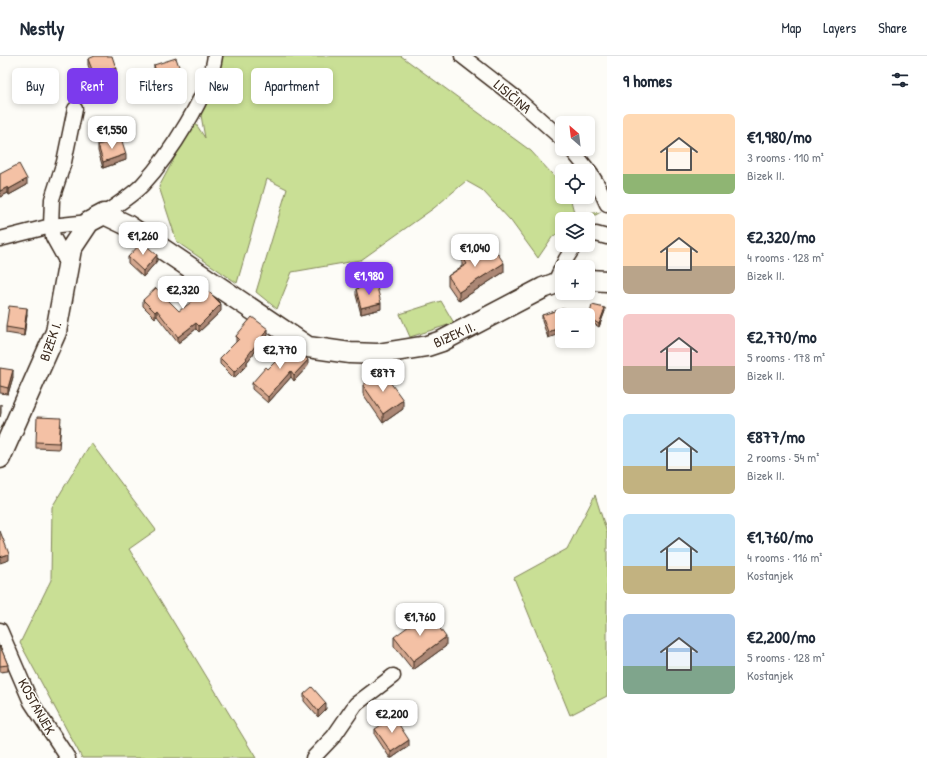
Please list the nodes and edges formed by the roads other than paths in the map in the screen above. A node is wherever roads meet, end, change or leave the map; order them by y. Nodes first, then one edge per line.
1 (215, 56) edge
2 (462, 56) edge
3 (75, 109) dead end
4 (555, 133) edge
5 (577, 156) edge
6 (607, 204) edge
7 (97, 218) junction
8 (51, 226) junction
9 (595, 234) edge
10 (607, 236) edge
11 (0, 239) edge
12 (68, 264) junction
13 (595, 280) edge
14 (607, 281) edge
15 (555, 284) edge
16 (0, 458) edge
17 (0, 630) edge
18 (393, 676) dead end
19 (68, 758) edge
20 (313, 758) edge

1 - 7 street
2 - 4 street, LISIČINA
3 - 8 street
5 - 6 street
7 - 8 street
7 - 12 street, BIZEK I.
7 - 15 street, BIZEK II.
8 - 11 street
8 - 12 street
9 - 10 street
12 - 16 street, BIZEK I.
13 - 14 street
17 - 19 street, KOSTANJEK
18 - 20 street

